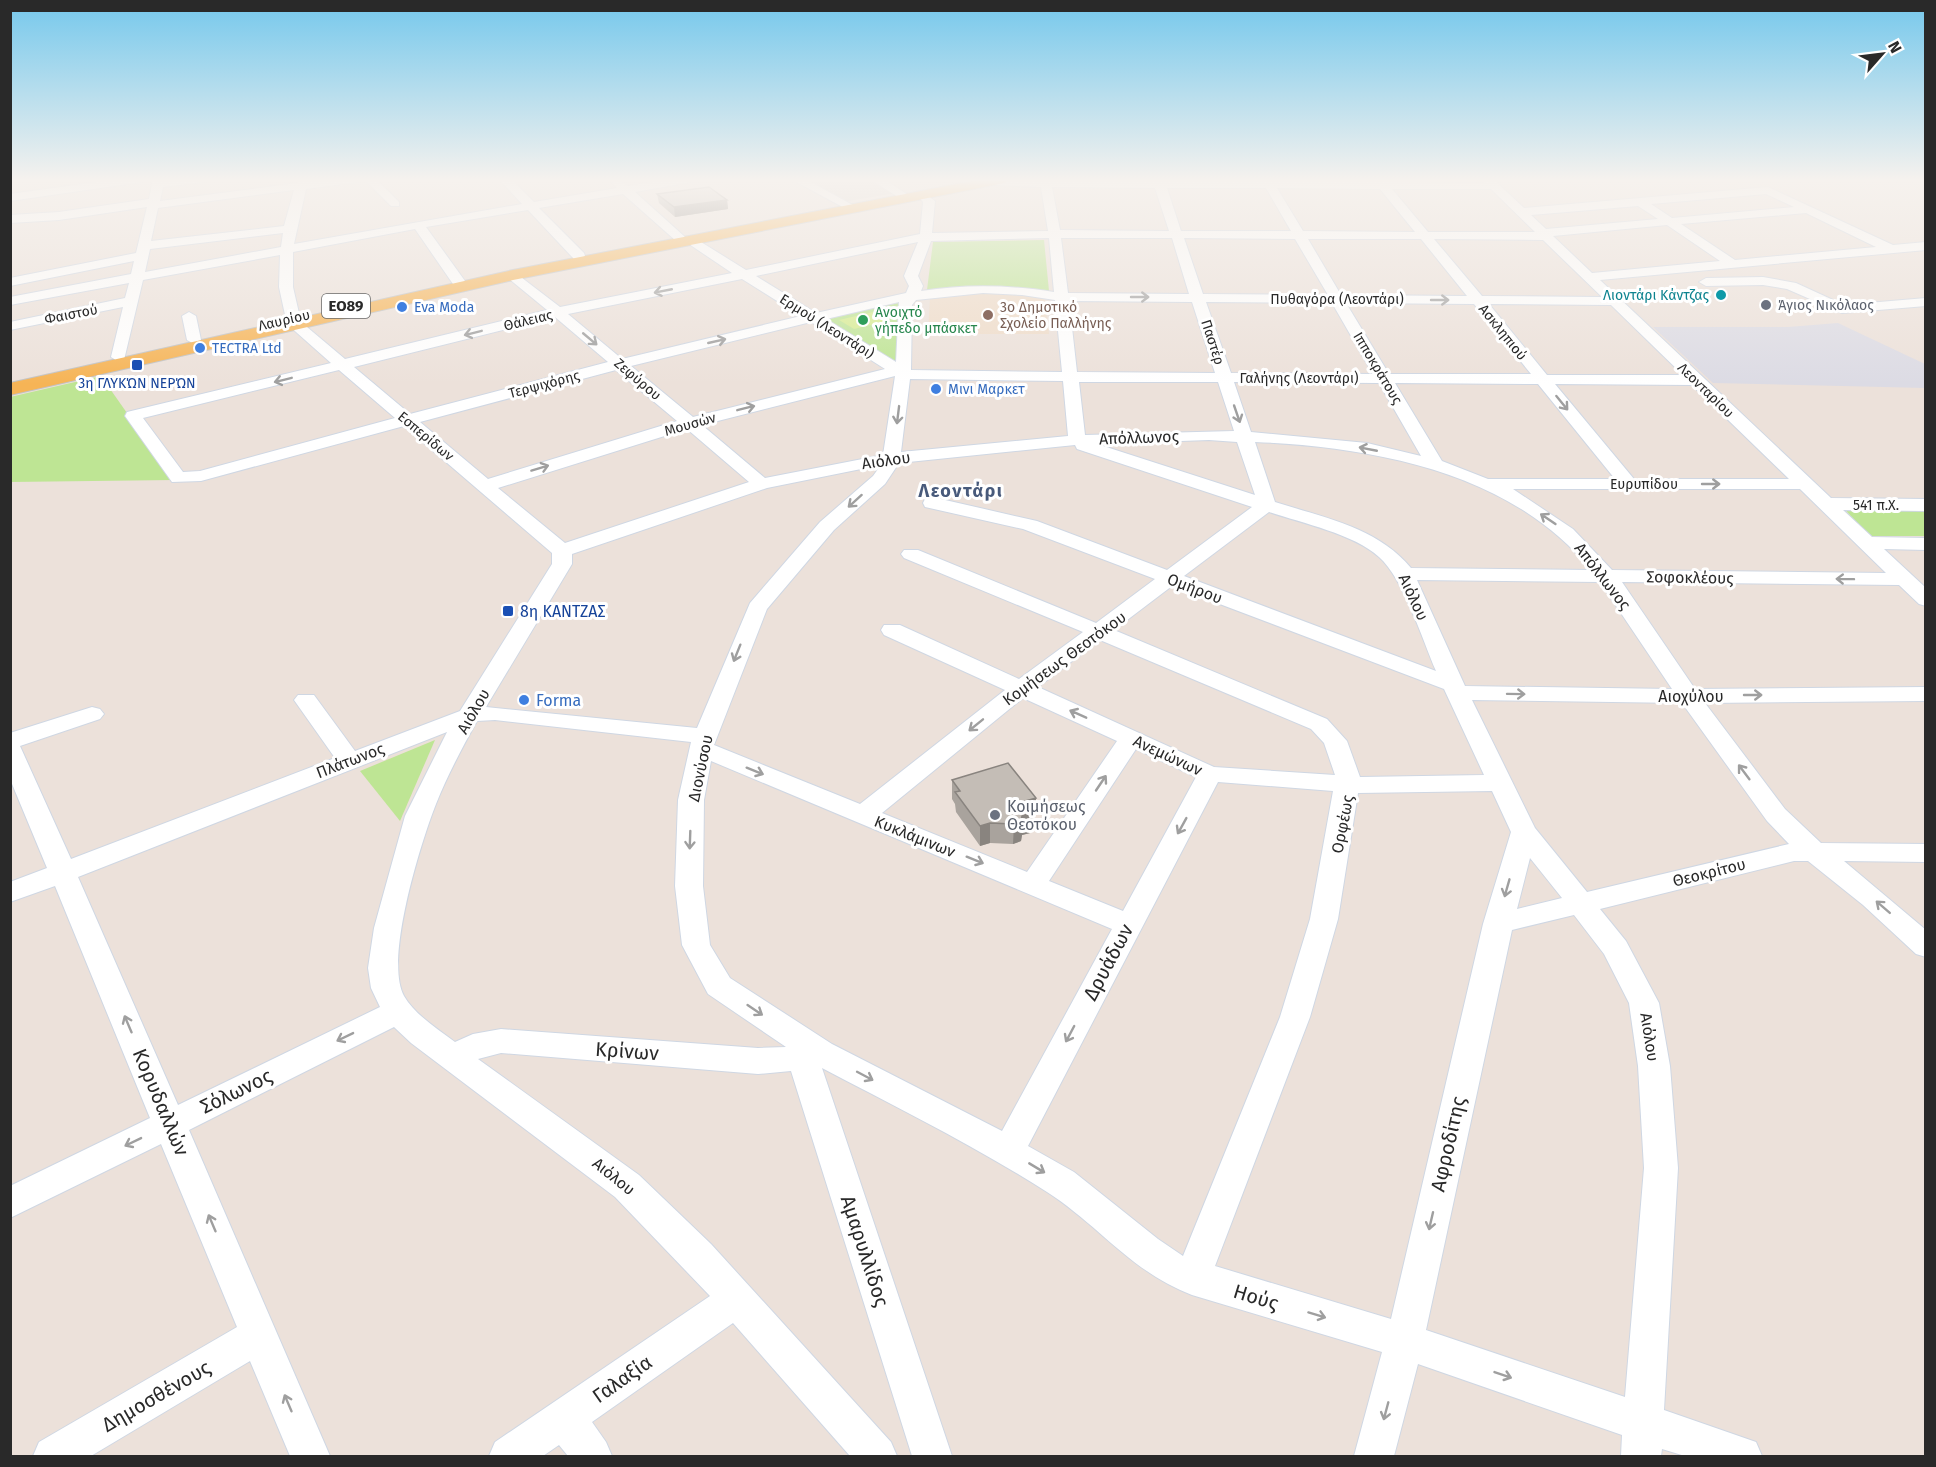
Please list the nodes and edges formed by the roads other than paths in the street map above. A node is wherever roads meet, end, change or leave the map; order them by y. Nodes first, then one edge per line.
1 (144, 247) edge
2 (166, 247) edge
3 (286, 247) edge
4 (303, 247) edge
5 (434, 247) edge
6 (571, 247) edge
7 (629, 247) edge
8 (640, 247) edge
9 (700, 247) edge
10 (875, 247) edge
11 (922, 247) edge
12 (1056, 247) edge
13 (1181, 247) edge
14 (1306, 247) edge
15 (1434, 247) edge
16 (1559, 247) edge
17 (1706, 247) edge
18 (1888, 247) edge
19 (1909, 247) edge
20 (1891, 249) junction
21 (143, 251) junction
22 (285, 251) junction
23 (579, 256) junction
24 (1732, 264) junction
25 (744, 274) junction
26 (513, 275) junction
27 (1589, 277) junction
28 (136, 278) junction
29 (458, 281) junction
30 (10, 282) edge
31 (1696, 283) dead end
32 (1613, 294) junction
33 (912, 296) junction
34 (1061, 297) junction
35 (1198, 298) junction
36 (1337, 299) junction
37 (1477, 300) junction
38 (10, 301) edge
39 (132, 301) junction
40 (1926, 302) edge
41 (558, 312) junction
42 (189, 316) dead end
43 (814, 318) junction
44 (293, 321) junction
45 (10, 326) edge
46 (194, 340) junction
47 (119, 357) junction
48 (619, 364) junction
49 (343, 366) junction
50 (901, 372) junction
51 (1068, 376) junction
52 (1225, 378) junction
53 (1384, 378) junction
54 (1543, 379) junction
55 (1696, 380) junction
56 (10, 382) edge
57 (10, 389) edge
58 (408, 420) junction
59 (690, 423) junction
60 (1244, 436) junction
61 (1077, 440) junction
62 (893, 458) junction
63 (1435, 465) junction
64 (177, 478) joint
65 (762, 484) junction
66 (1484, 484) junction
67 (1629, 484) junction
68 (1804, 484) junction
69 (484, 486) junction
70 (932, 503) dead end
71 (1826, 504) junction
72 (1268, 505) junction
73 (1926, 505) edge
74 (1866, 543) junction
75 (1926, 544) edge
76 (562, 551) junction
77 (911, 554) dead end
78 (1404, 574) junction
79 (1606, 576) junction
80 (1172, 579) junction
81 (1904, 579) junction
82 (1926, 600) edge
83 (892, 630) dead end
84 (1100, 631) junction
85 (1022, 688) junction
86 (1455, 689) junction
87 (1926, 694) edge
88 (1688, 696) junction
89 (306, 700) dead end
90 (92, 714) dead end
91 (470, 715) junction
92 (1131, 738) junction
93 (10, 741) edge
94 (703, 742) junction
95 (10, 748) edge
96 (349, 760) junction
97 (1210, 774) junction
98 (1501, 783) junction
99 (1349, 784) junction
100 (863, 815) junction
101 (1524, 831) junction
102 (1815, 852) junction
103 (1926, 853) edge
104 (63, 872) junction
105 (1033, 884) junction
106 (10, 893) edge
107 (1581, 903) junction
108 (1128, 924) junction
109 (1497, 924) junction
110 (1926, 947) edge
111 (398, 1011) junction
112 (809, 1053) junction
113 (455, 1058) junction
114 (170, 1124) junction
115 (1008, 1151) junction
116 (10, 1203) edge
117 (1192, 1278) junction
118 (735, 1300) junction
119 (259, 1335) junction
120 (1404, 1341) junction
121 (565, 1419) junction
122 (1642, 1439) edge
123 (53, 1456) edge
124 (310, 1456) edge
125 (509, 1456) edge
126 (592, 1456) edge
127 (877, 1456) edge
128 (932, 1456) edge
129 (1374, 1456) edge
130 (1742, 1456) edge

1 - 21 street
2 - 21 street
3 - 22 street
4 - 22 street
5 - 29 street
6 - 23 street
7 - 23 main road, Λαυρίου / ΕΟ89
8 - 26 main road, Λαυρίου / ΕΟ89
9 - 25 street, Ερμού (Λεοντάρι)
10 - 25 street, Θάλειας
11 - 33 street
12 - 34 street
13 - 35 street, Παστέρ
14 - 36 street, Ιπποκράτους
15 - 37 street, Ασκληπιού
16 - 27 street, Λεονταρίου
17 - 24 street
18 - 20 street
19 - 20 street
20 - 24 street
21 - 28 street
21 - 30 street
22 - 28 street
22 - 44 street
23 - 29 main road, Λαυρίου / ΕΟ89
24 - 27 street
25 -> 41 street, Θάλειας
25 - 43 street, Ερμού (Λεοντάρι)
26 - 41 street, Ζεφύρου
26 - 44 main road, Λαυρίου / ΕΟ89
27 - 32 street, Λεονταρίου
28 - 38 street
28 - 39 street
29 - 44 main road, Λαυρίου / ΕΟ89
31 - 40 street
32 - 37 street, Πυθαγόρα (Λεοντάρι)
32 - 55 street, Λεονταρίου
33 - 34 street, Πυθαγόρα (Λεοντάρι)
33 - 43 street, Τερψιχόρης
33 - 50 street
34 -> 35 street, Πυθαγόρα (Λεοντάρι)
34 - 51 street
35 - 36 street, Πυθαγόρα (Λεοντάρι)
35 - 52 street, Παστέρ
36 -> 37 street, Πυθαγόρα (Λεοντάρι)
36 - 53 street, Ιπποκράτους
37 - 54 street, Ασκληπιού
39 - 45 street, Φαιστού
39 - 47 street
41 -> 48 street, Ζεφύρου
41 -> 49 street, Θάλειας
42 - 46 street
48 -> 43 street, Τερψιχόρης
43 - 50 street, Ερμού (Λεοντάρι)
44 - 46 main road, Λαυρίου / ΕΟ89
44 - 49 street, Εσπερίδων
44 - 57 main road, Λαυρίου / ΕΟ89
46 - 47 main road, Λαυρίου / ΕΟ89
47 - 56 main road, Λαυρίου / ΕΟ89
48 - 58 street, Τερψιχόρης
48 - 59 street, Ζεφύρου
49 - 58 street, Εσπερίδων
49 -> 64 street, Θάλειας
50 - 51 street, Γαλήνης (Λεοντάρι)
59 -> 50 street, Μουσών
50 -> 62 street
51 - 52 street, Γαλήνης (Λεοντάρι)
51 - 61 street
52 - 53 street, Γαλήνης (Λεοντάρι)
52 -> 60 street, Παστέρ
53 - 54 street, Γαλήνης (Λεοντάρι)
53 - 63 street, Ιπποκράτους
54 - 55 street, Γαλήνης (Λεοντάρι)
54 -> 67 street, Ασκληπιού
55 - 68 street, Λεονταρίου
58 - 64 street, Τερψιχόρης
58 - 69 street, Εσπερίδων
59 - 65 street, Ζεφύρου
69 -> 59 street, Μουσών
60 - 61 street, Απόλλωνος
63 -> 60 street, Απόλλωνος
60 - 72 street, Παστέρ
61 - 62 street, Αιόλου
61 - 72 street, Αιόλου
62 - 65 street, Αιόλου
62 -> 94 street, Διονύσου
63 - 66 street, Απόλλωνος
65 - 76 street, Αιόλου
66 - 67 street, Ευρυπίδου
79 -> 66 street, Απόλλωνος
67 -> 68 street, Ευρυπίδου
68 - 71 street, Λεονταρίου
69 - 76 street, Εσπερίδων
70 - 80 street, Ομήρου
71 - 73 street, 541 π.Χ.
71 - 74 street, Λεονταρίου
72 - 78 street, Αιόλου
72 - 80 street, Κομήσεως Θεοτόκου
74 - 75 street
74 - 81 street, Λεονταρίου
76 - 91 street, Αιόλου
77 - 84 street, Ορφέως
78 - 79 street, Σοφοκλέους
78 - 86 street, Αιόλου
81 -> 79 street, Σοφοκλέους
79 - 88 street, Απόλλωνος
80 - 84 street, Κομήσεως Θεοτόκου
80 - 86 street, Ομήρου
81 - 82 street, Λεονταρίου
83 - 85 street, Ανεμώνων
84 - 85 street, Κομήσεως Θεοτόκου
84 - 99 street, Ορφέως
92 -> 85 street, Ανεμώνων
85 -> 100 street, Κομήσεως Θεοτόκου
86 -> 88 street, Αιοχύλου
86 - 98 street, Αιόλου
88 -> 87 street, Αιοχύλου
102 -> 88 street, Απόλλωνος
89 - 96 street
90 - 93 street
91 - 94 street, Πλάτωνος
91 - 96 street, Πλάτωνος
91 - 111 street, Αιόλου
92 - 97 street, Ανεμώνων
105 -> 92 street
94 -> 100 street, Κυκλάμινων
94 -> 112 street, Διονύσου
95 - 104 street, Κορυδαλλών
96 - 104 street, Πλάτωνος
97 - 99 street, Ανεμώνων
97 -> 108 street, Δρυάδων
98 - 99 street, Ανεμώνων
98 - 101 street, Αιόλου
99 - 117 street, Ορφέως
100 -> 105 street, Κυκλάμινων
101 - 107 street, Αιόλου
101 -> 109 street, Αφροδίτης
102 - 103 street, Θεοκρίτου
102 - 107 street, Θεοκρίτου
110 -> 102 street, Απόλλωνος
104 - 106 street, Πλάτωνος
114 -> 104 street, Κορυδαλλών
105 - 108 street, Κυκλάμινων
107 - 109 street, Θεοκρίτου
107 - 122 street, Αιόλου
108 -> 115 street, Δρυάδων
109 -> 120 street, Αφροδίτης
111 - 113 street, Αιόλου
111 -> 114 street, Σόλωνος
112 - 113 street, Κρίνων
112 -> 115 street, Ηούς
112 - 128 street, Αμαρυλλίδος
113 - 118 street, Αιόλου
114 -> 116 street, Σόλωνος
119 -> 114 street, Κορυδαλλών
115 -> 117 street, Ηούς
117 -> 120 street, Ηούς
118 - 121 street, Γαλαξία
118 - 127 street, Αιόλου
119 - 123 street, Δημοσθένους
124 -> 119 street, Κορυδαλλών
120 -> 122 street, Ηούς
120 -> 129 street, Αφροδίτης
121 - 125 street, Γαλαξία
121 - 126 street
122 - 130 street, Ηούς

